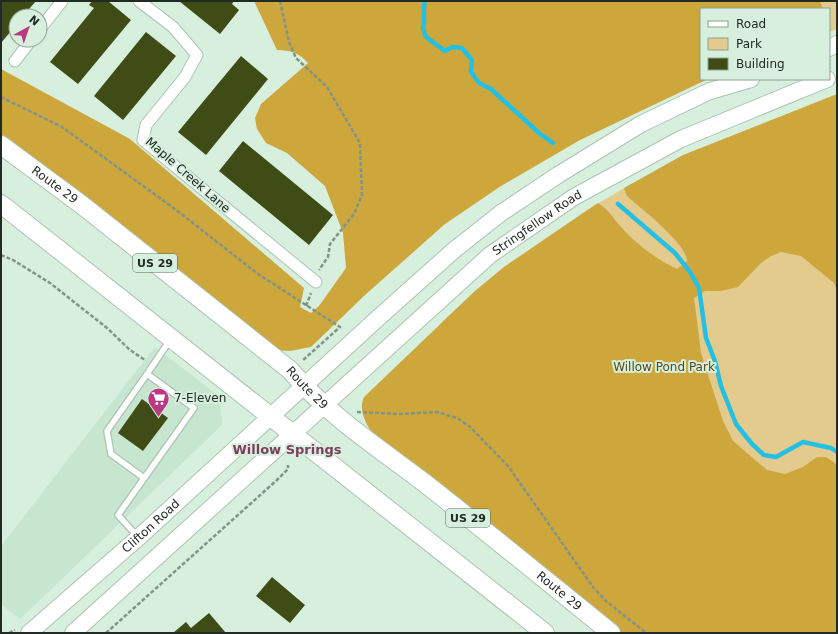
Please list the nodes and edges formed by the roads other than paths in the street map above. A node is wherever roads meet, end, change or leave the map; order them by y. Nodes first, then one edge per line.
1 (62, 1) edge
2 (140, 1) edge
3 (48, 19) edge
4 (25, 48) edge
5 (15, 61) dead end
6 (748, 80) edge
7 (826, 80) edge
8 (1, 145) edge
9 (1, 204) edge
10 (316, 282) road end
11 (171, 338) junction
12 (147, 374) junction
13 (304, 386) junction
14 (324, 405) junction
15 (269, 416) junction
16 (292, 434) junction
17 (144, 478) junction
18 (138, 538) junction
19 (29, 633) edge
20 (73, 633) edge
21 (545, 633) edge
22 (611, 633) edge

1 - 3 street
2 - 10 street, Maple Creek Lane
4 - 5 street
6 - 13 main road
7 - 14 main road, Stringfellow Road
8 - 13 main road, Route 29 / US 29
9 - 11 main road
11 - 12 lane
11 - 15 main road
12 - 17 lane
12 - 17 lane
13 - 14 main road, Route 29 / US 29
13 - 15 main road
14 - 16 main road, Stringfellow Road
14 - 22 main road, Route 29 / US 29
15 - 16 main road
15 - 18 main road, Clifton Road
16 - 20 main road
16 - 21 main road
17 - 18 lane
18 - 19 main road, Clifton Road

